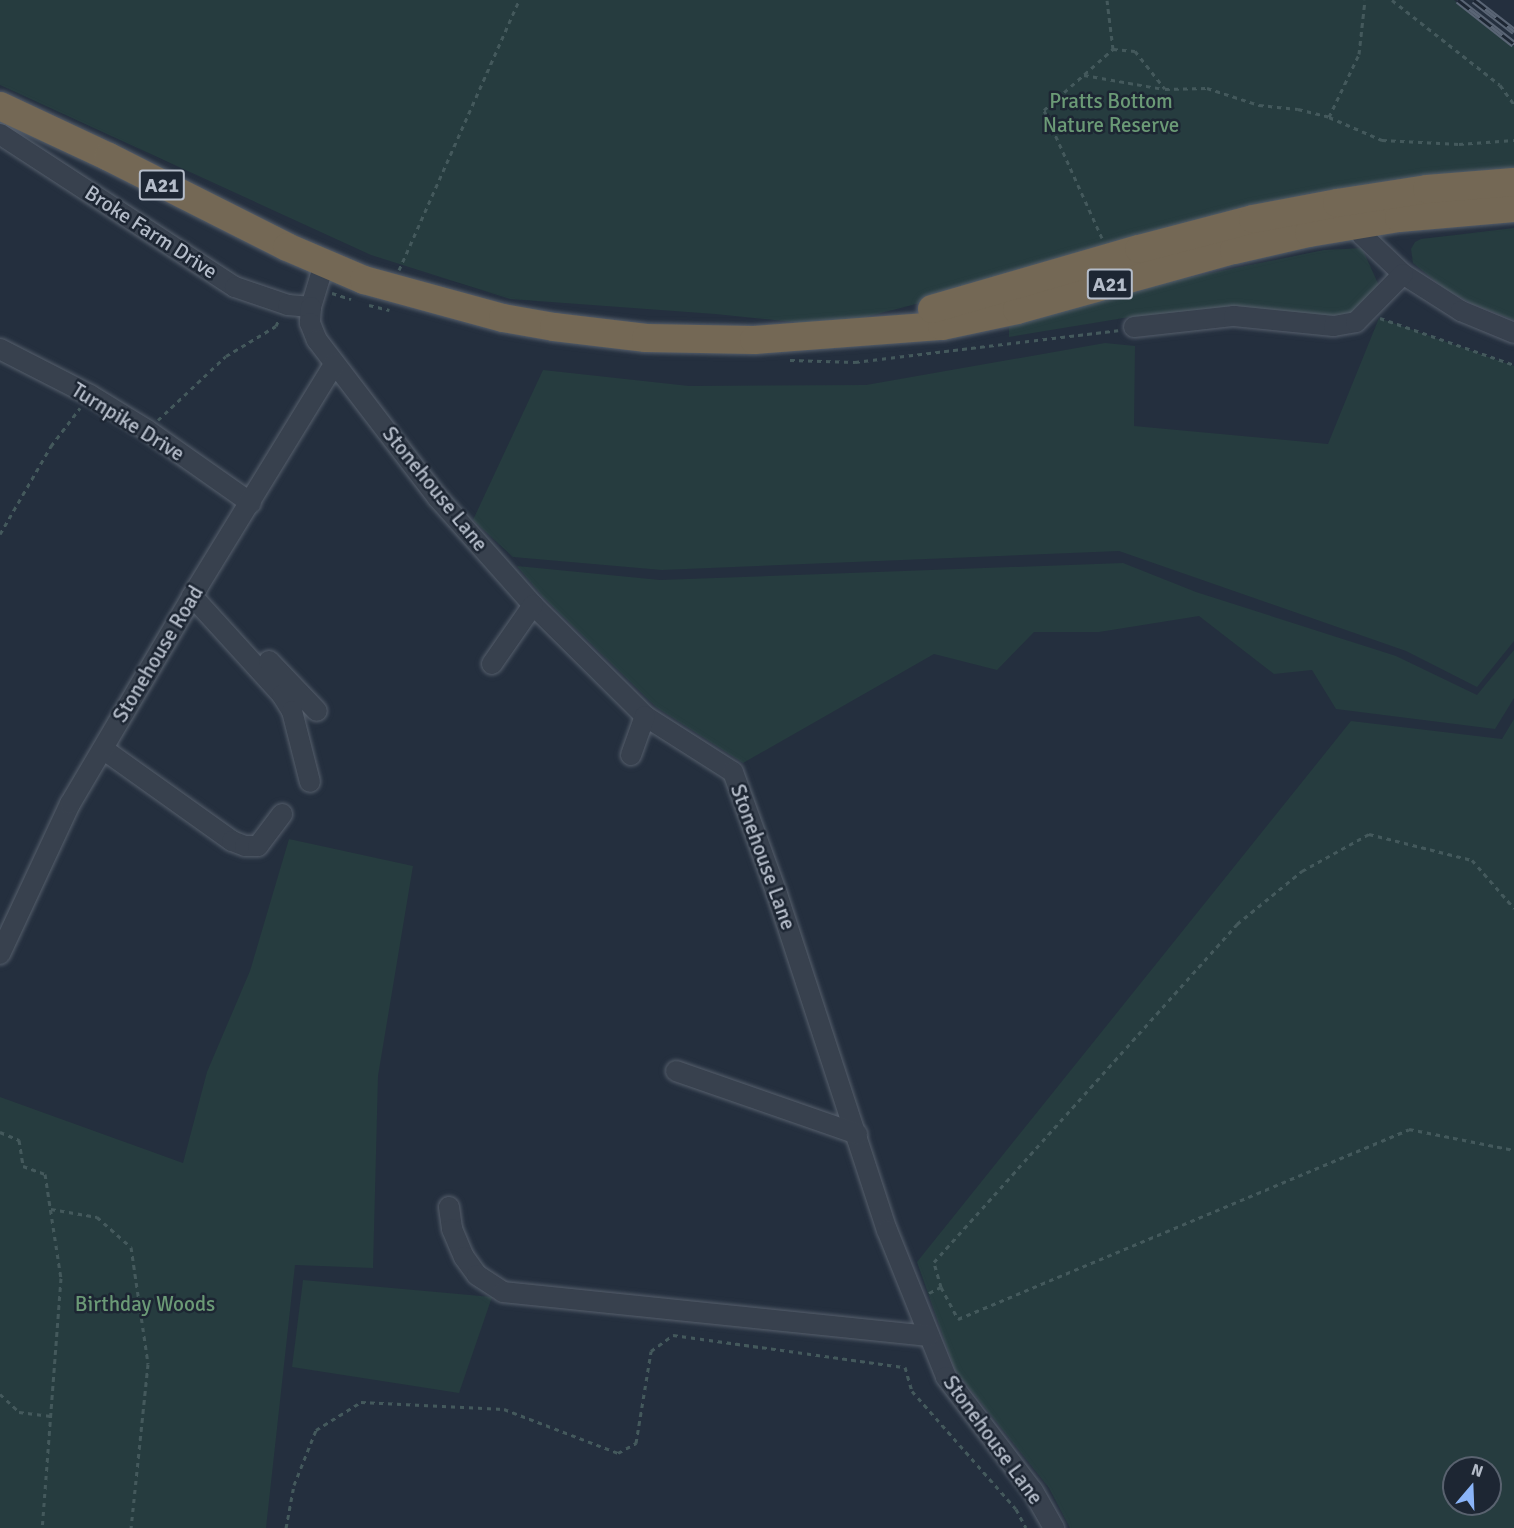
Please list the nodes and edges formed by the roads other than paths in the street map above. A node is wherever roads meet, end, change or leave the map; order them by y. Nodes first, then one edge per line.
1 (0, 106) edge
2 (0, 135) edge
3 (1514, 182) edge
4 (1337, 203) junction
5 (1514, 208) edge
6 (1360, 224) junction
7 (324, 264) junction
8 (1403, 274) junction
9 (311, 307) junction
10 (1134, 327) dead end
11 (858, 331) junction
12 (1514, 333) edge
13 (0, 350) edge
14 (334, 364) junction
15 (252, 503) junction
16 (195, 592) junction
17 (533, 605) junction
18 (492, 664) dead end
19 (317, 711) dead end
20 (645, 716) junction
21 (103, 748) junction
22 (631, 755) dead end
23 (310, 782) dead end
24 (282, 814) dead end
25 (0, 954) edge
26 (676, 1071) dead end
27 (858, 1134) junction
28 (449, 1207) dead end
29 (929, 1336) junction
30 (1054, 1528) edge

1 - 7 highway, A21
2 - 9 street, Broke Farm Drive
3 - 4 highway, A21
4 - 6 street
4 - 11 highway, A21
5 - 6 highway, A21
6 - 8 street
6 - 11 highway, A21
7 - 9 street, Stonehouse Lane
7 - 11 highway, A21
8 - 10 street
8 - 12 street
9 - 14 street, Stonehouse Lane
13 - 15 street, Turnpike Drive
14 - 15 street, Stonehouse Road
14 - 17 street, Stonehouse Lane
15 - 16 street, Stonehouse Road
16 - 19 street
16 - 21 street, Stonehouse Road
16 - 23 street
17 - 18 street
17 - 20 street, Stonehouse Lane
20 - 22 street
20 - 27 street, Stonehouse Lane
21 - 24 street
21 - 25 street, Stonehouse Road
26 - 27 street
27 - 29 street, Stonehouse Lane
28 - 29 street
29 - 30 street, Stonehouse Lane

